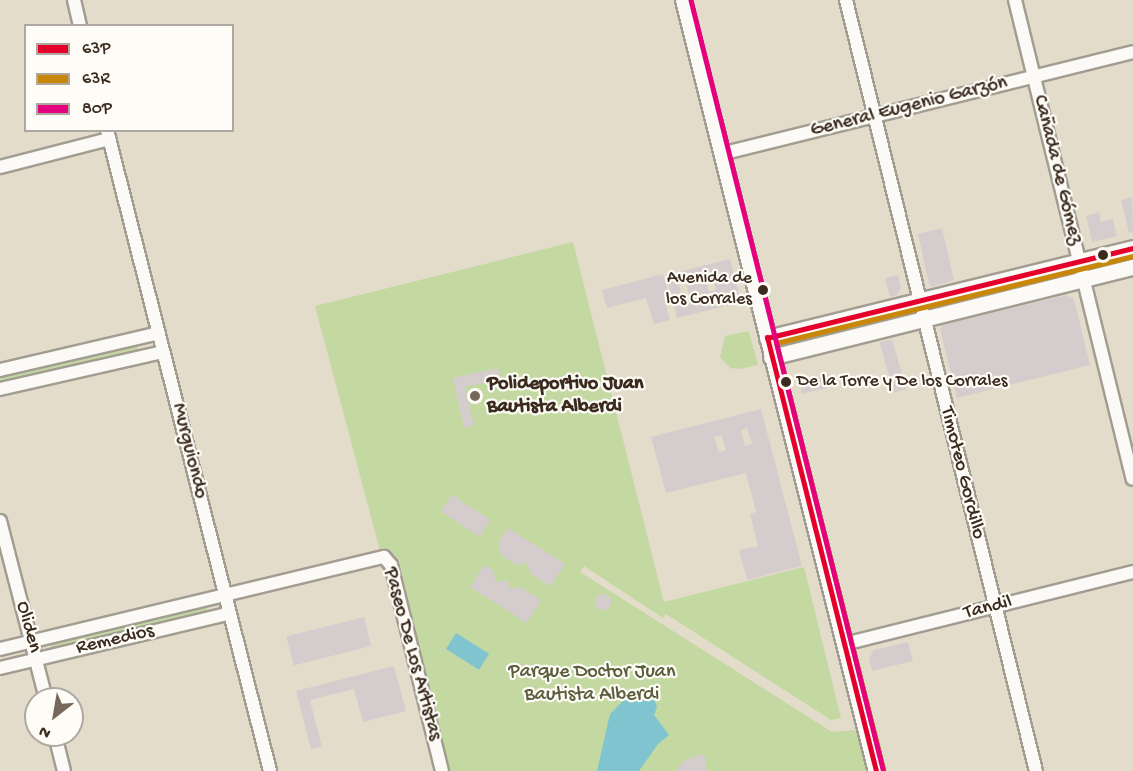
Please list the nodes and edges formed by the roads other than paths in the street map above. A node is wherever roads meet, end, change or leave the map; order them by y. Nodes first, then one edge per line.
1 (74, 0) edge
2 (683, 0) edge
3 (846, 0) edge
4 (1015, 0) edge
5 (80, 24) edge
6 (1133, 52) edge
7 (1034, 76) junction
8 (874, 116) junction
9 (108, 135) edge
10 (721, 154) junction
11 (0, 166) edge
12 (1133, 249) edge
13 (1079, 262) junction
14 (1133, 267) edge
15 (1084, 280) junction
16 (919, 301) junction
17 (924, 318) junction
18 (159, 333) junction
19 (767, 338) junction
20 (163, 352) junction
21 (771, 357) junction
22 (0, 370) edge
23 (0, 389) edge
24 (1133, 479) edge
25 (0, 521) edge
26 (1133, 572) edge
27 (225, 594) junction
28 (995, 606) junction
29 (230, 613) junction
30 (31, 641) junction
31 (844, 644) junction
32 (0, 649) edge
33 (36, 659) junction
34 (0, 668) edge
35 (43, 687) edge
36 (58, 747) edge
37 (64, 771) edge
38 (270, 771) edge
39 (442, 771) edge
40 (876, 771) edge
41 (1036, 771) edge

1 - 5 street
2 - 10 main road
3 - 8 street, Timoteo Gordillo
4 - 7 street, Cañada de Gómez
6 - 7 street, General Eugenio Garzón
7 - 8 street, General Eugenio Garzón
7 - 13 street, Cañada de Gómez
8 - 10 street, General Eugenio Garzón
8 - 16 street, Timoteo Gordillo
9 - 11 street
9 - 18 street, Murguiondo
10 - 19 main road
12 - 13 main road
13 - 15 street, Cañada de Gómez
13 - 16 main road
14 - 15 main road
15 - 17 main road
15 - 24 street, Cañada de Gómez
16 - 17 street, Timoteo Gordillo
16 - 19 main road
17 - 21 main road
17 - 28 street, Timoteo Gordillo
18 - 20 street, Murguiondo
18 - 22 street
19 - 21 main road
20 - 23 street
20 - 27 street, Murguiondo
21 - 31 main road
25 - 30 street, Oliden
26 - 28 street, Tandil
27 - 29 street, Murguiondo
27 - 30 street, Remedios
27 - 39 street, Paseo De Los Artistas
28 - 31 street, Tandil
28 - 41 street, Timoteo Gordillo
29 - 33 street, Remedios
29 - 38 street, Murguiondo
30 - 32 street, Remedios
30 - 33 street, Oliden
31 - 40 main road
33 - 34 street, Remedios
33 - 35 street, Oliden
36 - 37 street

